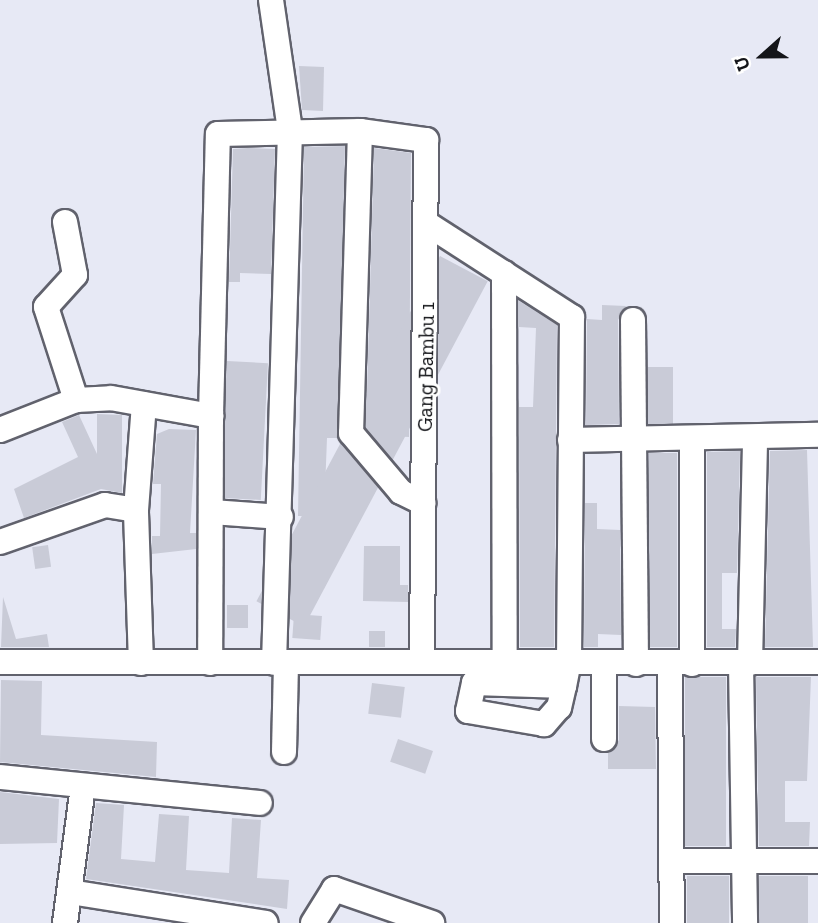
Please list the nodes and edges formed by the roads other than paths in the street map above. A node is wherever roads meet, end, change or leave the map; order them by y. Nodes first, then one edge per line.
1 (271, 0) edge
2 (290, 131) junction
3 (360, 131) junction
4 (65, 222) dead end
5 (429, 225) junction
6 (504, 274) junction
7 (633, 320) dead end
8 (76, 400) junction
9 (144, 404) junction
10 (211, 416) junction
11 (0, 430) edge
12 (818, 435) edge
13 (755, 437) junction
14 (570, 440) junction
15 (692, 441) junction
16 (634, 442) junction
17 (424, 503) junction
18 (136, 510) junction
19 (212, 512) junction
20 (281, 517) junction
21 (2, 535) edge
22 (569, 661) junction
23 (0, 662) edge
24 (422, 662) junction
25 (505, 662) junction
26 (818, 662) edge
27 (141, 663) junction
28 (210, 663) junction
29 (280, 663) junction
30 (604, 663) junction
31 (746, 663) junction
32 (636, 664) junction
33 (681, 664) junction
34 (564, 686) dead end
35 (604, 739) dead end
36 (284, 752) dead end
37 (0, 777) edge
38 (83, 786) junction
39 (260, 803) dead end
40 (818, 860) edge
41 (673, 861) junction
42 (746, 861) junction
43 (70, 891) junction
44 (171, 915) edge
45 (65, 923) edge
46 (266, 923) edge
47 (313, 923) edge
48 (432, 923) edge
49 (672, 923) edge
50 (745, 923) edge

1 - 2 street
2 - 3 street
2 - 10 street
2 - 20 street
3 - 5 street, Gang Bambu 1
3 - 17 street
4 - 8 street
5 - 6 street
5 - 17 street, Gang Bambu 1
6 - 14 street
6 - 25 street
7 - 16 street
8 - 9 street
8 - 11 street
9 - 10 street
9 - 18 street
10 - 19 street
12 - 13 street
13 - 15 street
13 - 31 street
14 - 16 street
14 - 22 street
15 - 16 street
15 - 33 street
16 - 32 street
17 - 24 street, Gang Bambu 1
18 - 21 street
18 - 27 street
19 - 20 street
19 - 28 street
20 - 29 street
22 - 25 street
22 - 30 street
22 - 34 street
23 - 27 street
24 - 25 street
24 - 29 street
26 - 31 street
27 - 28 street
28 - 29 street
29 - 36 street
30 - 32 street
30 - 35 street
31 - 33 street
31 - 42 street
32 - 33 street
33 - 41 street
37 - 38 street
38 - 39 street
38 - 43 street
40 - 42 street
41 - 42 street
41 - 49 street
42 - 50 street
43 - 44 street
43 - 45 street
44 - 46 street
47 - 48 street

